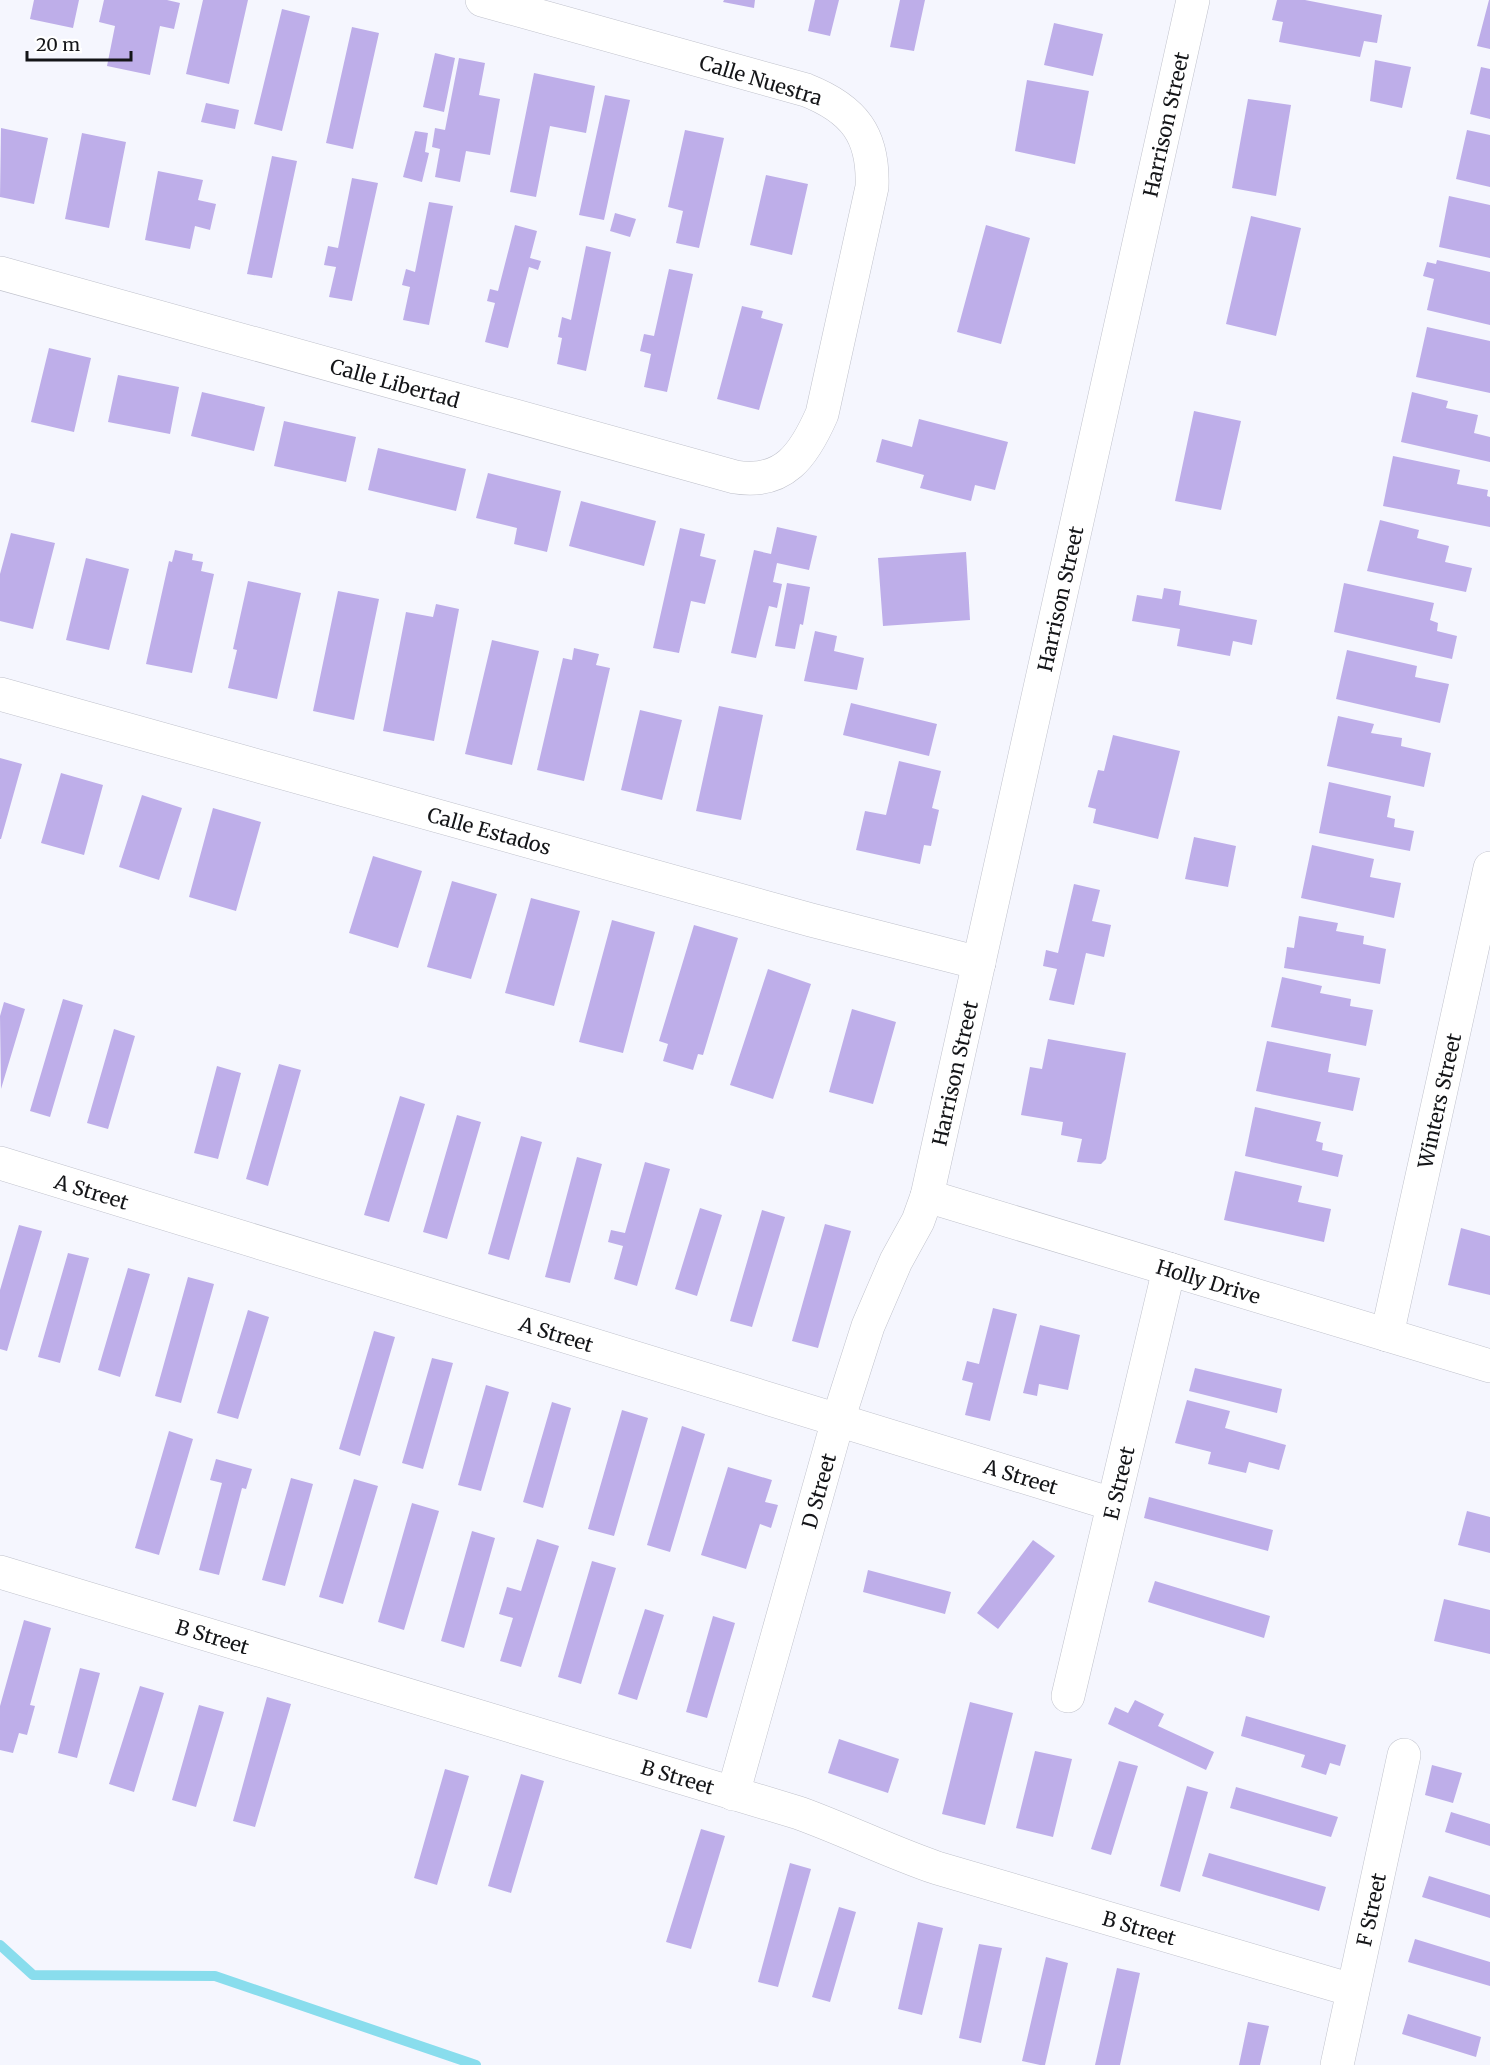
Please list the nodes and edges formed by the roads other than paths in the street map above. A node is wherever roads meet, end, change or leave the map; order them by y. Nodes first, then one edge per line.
1 (482, 0) edge
2 (1193, 0) edge
3 (0, 273) edge
4 (788, 466) joint
5 (0, 694) edge
6 (1490, 868) edge
7 (979, 963) junction
8 (0, 1163) edge
9 (927, 1196) junction
10 (1169, 1269) junction
11 (1387, 1335) junction
12 (1490, 1366) edge
13 (838, 1420) junction
14 (1112, 1504) junction
15 (0, 1572) edge
16 (1068, 1696) dead end
17 (1404, 1755) dead end
18 (733, 1794) junction
19 (1352, 1990) junction
20 (1337, 2065) edge

1 - 4 street, Calle Nuestra
2 - 7 street, Harrison Street
3 - 4 street, Calle Libertad
5 - 7 street, Calle Estados
6 - 11 street, Winters Street
7 - 9 street, Harrison Street
8 - 13 street, A Street
9 - 10 street, Holly Drive
9 - 13 street, D Street
10 - 11 street, Holly Drive
10 - 14 street, E Street
11 - 12 street, Holly Drive
13 - 14 street, A Street
13 - 18 street, D Street
14 - 16 street, E Street
15 - 18 street, B Street
17 - 19 street, F Street
18 - 19 street, B Street
19 - 20 street, F Street

